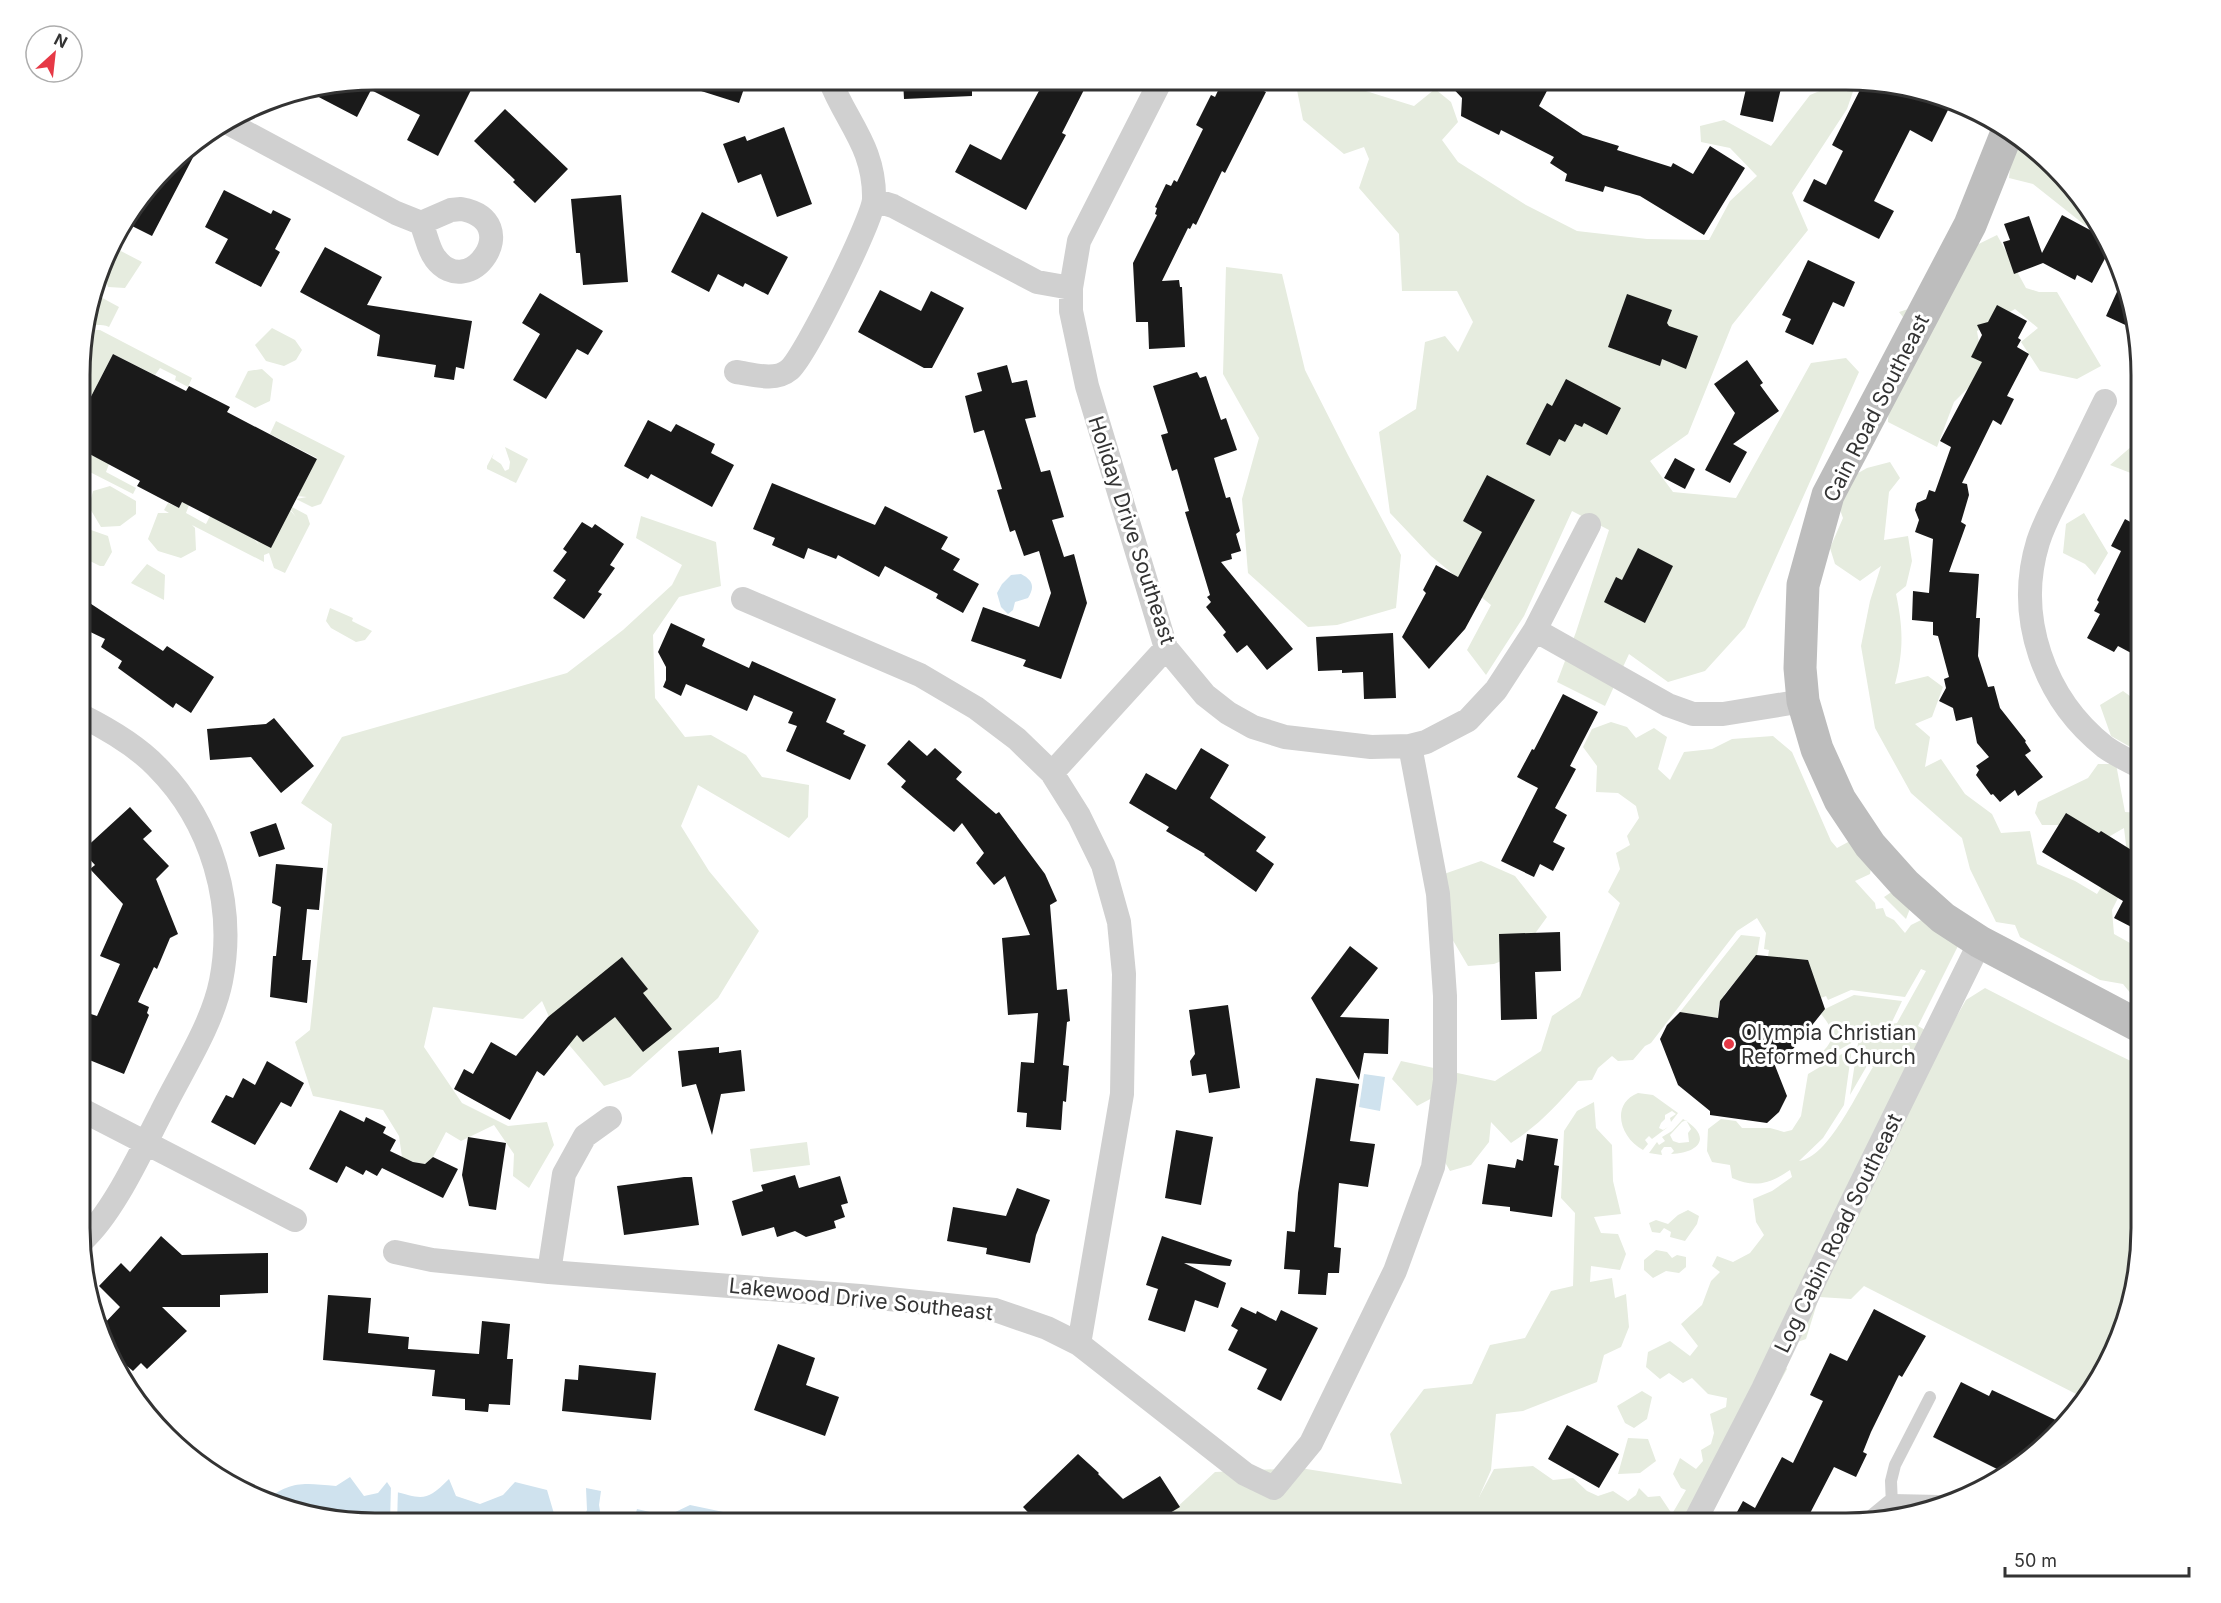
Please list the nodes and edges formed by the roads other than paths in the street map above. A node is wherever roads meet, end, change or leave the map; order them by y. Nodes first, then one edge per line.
1 (835, 90) edge
2 (1156, 90) edge
3 (235, 127) edge
4 (2005, 138) edge
5 (874, 200) junction
6 (421, 224) dead end
7 (1071, 288) junction
8 (736, 372) dead end
9 (2105, 401) dead end
10 (1589, 525) dead end
11 (743, 599) dead end
12 (1535, 630) junction
13 (1166, 648) junction
14 (1803, 701) junction
15 (90, 720) edge
16 (1410, 746) junction
17 (2131, 761) edge
18 (1052, 773) junction
19 (1980, 942) junction
20 (2131, 1022) edge
21 (90, 1114) edge
22 (610, 1118) dead end
23 (146, 1143) junction
24 (295, 1220) dead end
25 (90, 1233) edge
26 (395, 1252) dead end
27 (549, 1272) junction
28 (1079, 1344) junction
29 (1930, 1397) dead end
30 (1883, 1511) edge
31 (1699, 1513) edge

1 - 5 street
2 - 7 street, Holiday Drive Southeast
3 - 6 street
4 - 14 street, Cain Road Southeast
5 - 7 street
5 - 8 street
7 - 13 street, Holiday Drive Southeast
9 - 17 street
10 - 12 street, Holiday Drive Southeast
11 - 18 street
12 - 14 street
12 - 16 street, Holiday Drive Southeast
13 - 16 street, Holiday Drive Southeast
13 - 18 street
14 - 19 street
15 - 23 street
16 - 28 street, Lakewood Drive Southeast
18 - 28 street
19 - 20 street
19 - 31 street, Log Cabin Road Southeast
21 - 23 street
22 - 27 street
23 - 24 street
23 - 25 street
26 - 27 street, Lakewood Drive Southeast
27 - 28 street, Lakewood Drive Southeast
29 - 30 lane

